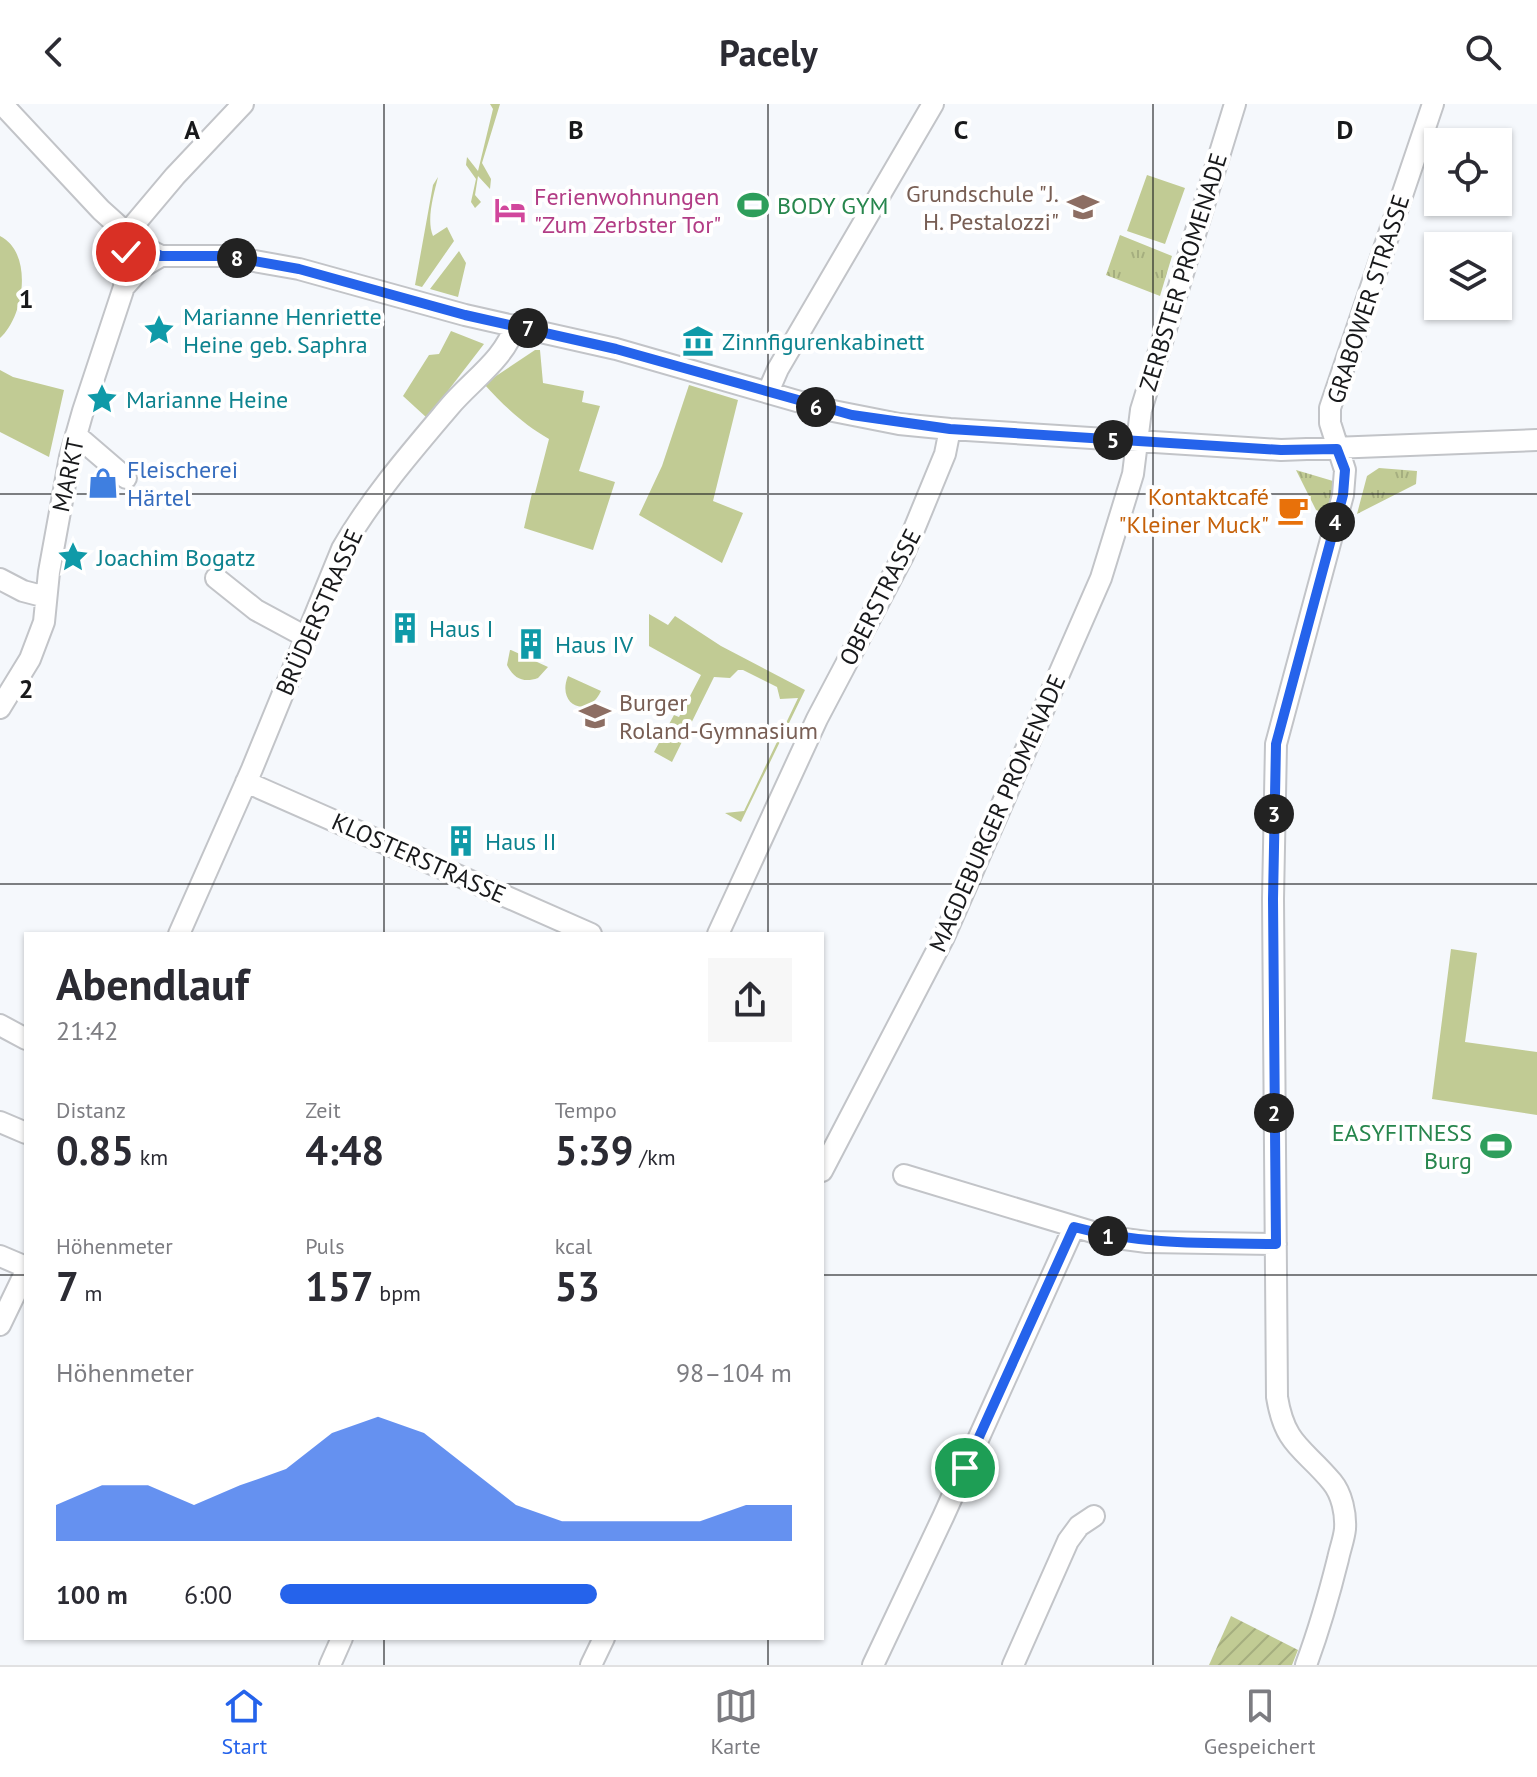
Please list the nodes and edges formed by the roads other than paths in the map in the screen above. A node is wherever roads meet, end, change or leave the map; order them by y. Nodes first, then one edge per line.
1 (2, 104) edge
2 (243, 104) edge
3 (933, 104) edge
4 (1235, 104) edge
5 (1433, 104) edge
6 (127, 233) junction
7 (161, 256) junction
8 (124, 287) junction
9 (515, 325) junction
10 (768, 392) junction
11 (950, 429) junction
12 (76, 435) junction
13 (1537, 440) edge
14 (1136, 442) junction
15 (1337, 449) junction
16 (126, 478) dead end
17 (216, 578) dead end
18 (0, 579) edge
19 (46, 597) junction
20 (306, 637) junction
21 (0, 708) edge
22 (246, 782) junction
23 (180, 932) edge
24 (586, 932) edge
25 (719, 932) edge
26 (0, 1025) edge
27 (24, 1038) edge
28 (0, 1122) edge
29 (24, 1132) edge
30 (824, 1167) edge
31 (904, 1175) dead end
32 (1074, 1227) junction
33 (1276, 1244) junction
34 (0, 1256) edge
35 (24, 1268) edge
36 (24, 1273) edge
37 (0, 1325) edge
38 (1094, 1516) dead end
39 (341, 1640) edge
40 (603, 1640) edge
41 (330, 1665) edge
42 (591, 1665) edge
43 (873, 1665) edge
44 (1013, 1665) edge
45 (1306, 1665) edge

1 - 6 street
2 - 6 street
3 - 10 street
4 - 14 street, ZERBSTER PROMENADE
5 - 15 street, GRABOWER STRASSE
6 - 7 street
6 - 8 street, MARKT
7 - 8 street
7 - 9 street
8 - 12 street, MARKT
9 - 10 street
9 - 20 street, BRÜDERSTRASSE
10 - 11 street
11 - 14 street
11 - 25 street, OBERSTRASSE
12 - 16 street
12 - 19 street, MARKT
13 - 15 street
14 - 15 street
14 - 30 street, MAGDEBURGER PROMENADE
15 - 33 street, GRABOWER STRASSE
17 - 20 street
18 - 19 street
19 - 21 street, MARKT
20 - 22 street, BRÜDERSTRASSE
22 - 23 street, BRÜDERSTRASSE
22 - 24 street, KLOSTERSTRASSE
26 - 27 street
28 - 29 street
31 - 32 street
32 - 33 street
32 - 43 street
33 - 45 street, GRABOWER STRASSE
34 - 35 street
36 - 37 street
38 - 44 street
39 - 41 street
40 - 42 street

